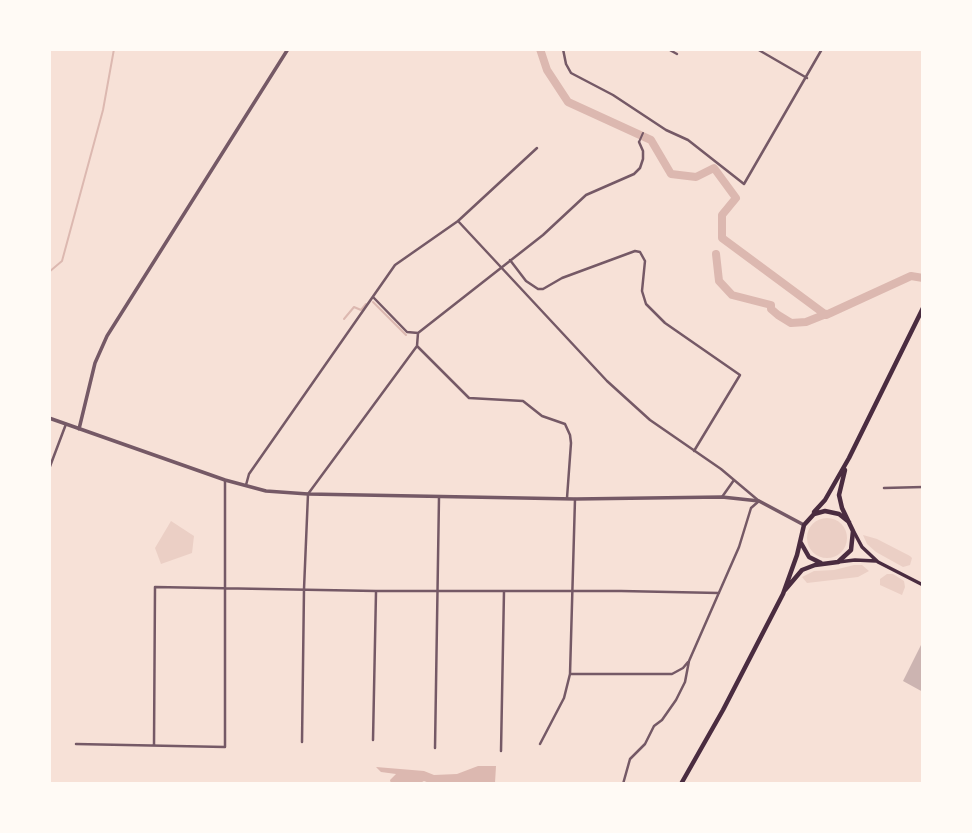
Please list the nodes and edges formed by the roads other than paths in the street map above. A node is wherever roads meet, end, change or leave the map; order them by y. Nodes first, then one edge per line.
1 (288, 49) edge
2 (563, 49) edge
3 (668, 49) edge
4 (757, 49) edge
5 (822, 49) edge
6 (677, 54) dead end
7 (807, 78) junction
8 (643, 133) dead end
9 (639, 142) joint
10 (537, 148) dead end
11 (458, 221) junction
12 (510, 260) junction
13 (501, 267) junction
14 (373, 297) junction
15 (923, 308) edge
16 (418, 333) junction
17 (417, 346) junction
18 (49, 418) edge
19 (66, 424) junction
20 (79, 429) junction
21 (694, 451) junction
22 (849, 458) junction
23 (49, 469) edge
24 (225, 480) junction
25 (734, 480) junction
26 (246, 485) junction
27 (923, 487) edge
28 (884, 488) dead end
29 (308, 494) junction
30 (439, 497) junction
31 (722, 497) junction
32 (567, 499) junction
33 (575, 499) junction
34 (759, 501) junction
35 (849, 522) junction
36 (804, 526) junction
37 (853, 531) junction
38 (878, 562) junction
39 (834, 563) junction
40 (825, 564) junction
41 (923, 584) edge
42 (226, 589) junction
43 (303, 589) junction
44 (376, 591) junction
45 (436, 591) junction
46 (504, 591) junction
47 (571, 591) junction
48 (719, 593) junction
49 (783, 594) junction
50 (690, 661) junction
51 (570, 674) junction
52 (373, 740) dead end
53 (302, 742) dead end
54 (76, 744) dead end
55 (540, 744) dead end
56 (154, 745) junction
57 (435, 748) dead end
58 (501, 751) dead end
59 (623, 784) edge
60 (681, 784) edge

1 - 20 street
2 - 7 street
3 - 6 street
4 - 7 street
5 - 7 street
8 - 9 street
9 - 12 street
10 - 11 street
11 - 13 street
11 - 14 street
12 - 13 street
12 - 21 street
13 - 16 street
13 - 21 street
14 - 16 street
14 - 26 street
15 - 22 main road
16 - 17 street
17 - 29 street
17 - 32 street
18 - 19 street
19 - 20 street
19 - 23 street
20 - 24 street
21 - 25 street
22 - 35 main road
22 - 36 main road
24 - 26 street
24 - 42 street
25 - 31 street
25 - 34 street
26 - 29 street
27 - 28 street
29 - 30 street
29 - 43 street
30 - 32 street
30 - 45 street
31 - 33 street
31 - 34 street
32 - 33 street
33 - 47 street
34 - 36 street
34 - 48 street
35 - 36 main road
35 - 37 main road
36 - 40 main road
36 - 49 main road
37 - 38 main road
37 - 39 main road
38 - 39 main road
38 - 41 main road
39 - 40 main road
40 - 49 main road
42 - 43 street
42 - 56 street
42 - 56 street
43 - 44 street
43 - 53 street
44 - 45 street
44 - 52 street
45 - 46 street
45 - 57 street
46 - 47 street
46 - 58 street
47 - 48 street
47 - 51 street
48 - 50 street
49 - 60 main road
50 - 51 street
50 - 59 street
51 - 55 street
54 - 56 street

